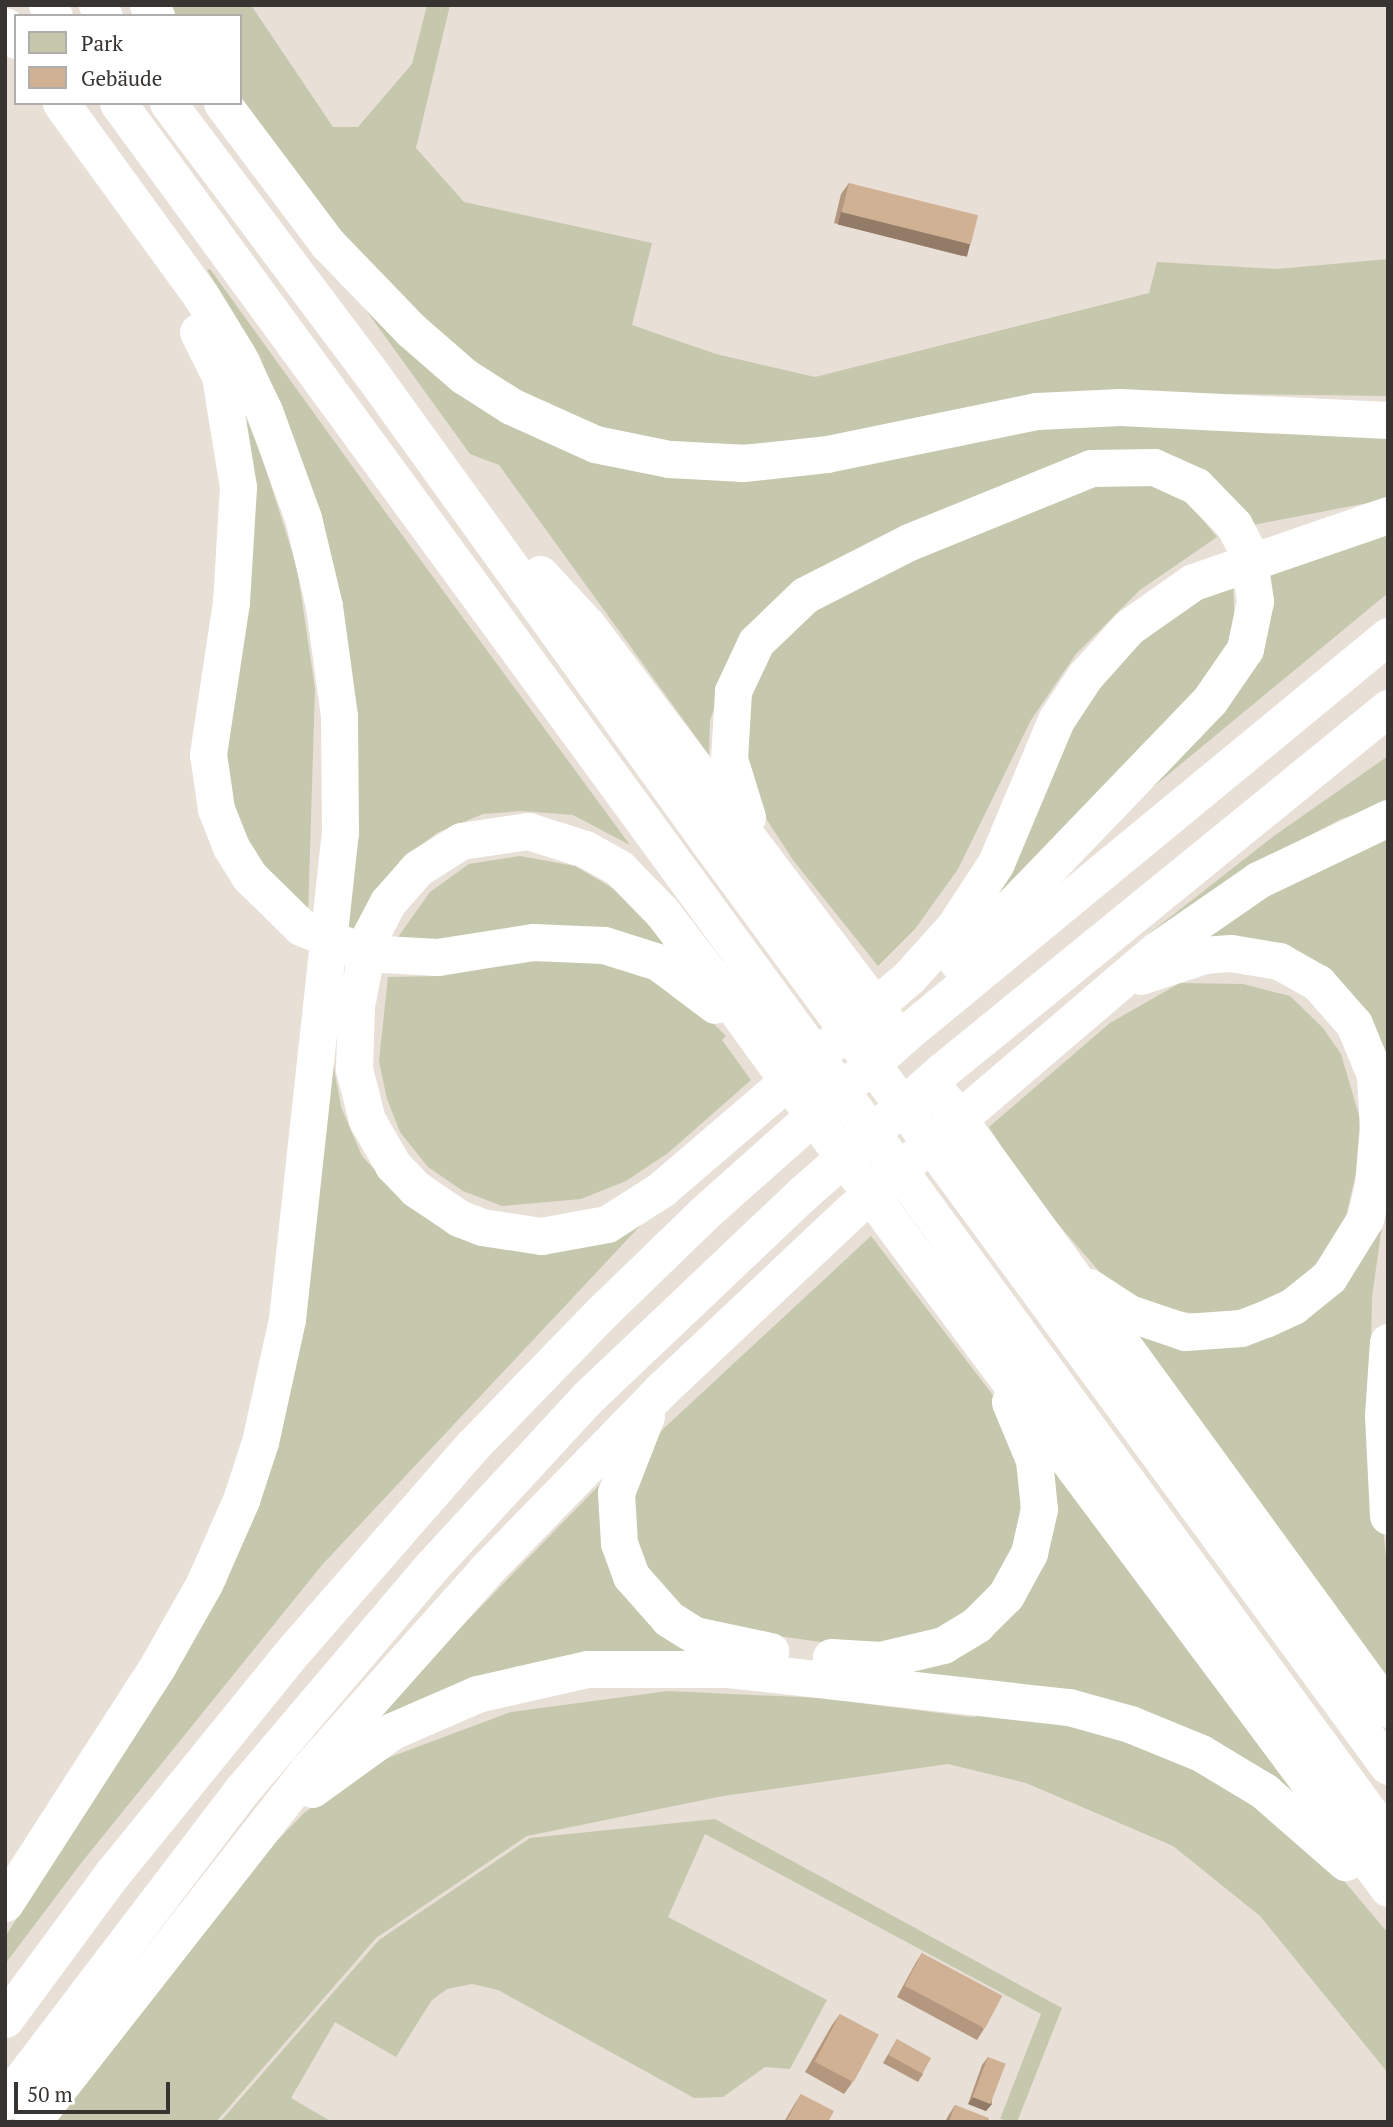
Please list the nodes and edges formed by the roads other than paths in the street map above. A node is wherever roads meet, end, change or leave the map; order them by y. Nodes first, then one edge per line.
1 (62, 105) edge
2 (119, 105) edge
3 (170, 105) edge
4 (224, 105) edge
5 (141, 216) junction
6 (373, 376) junction
7 (1388, 421) edge
8 (1388, 515) edge
9 (1388, 636) edge
10 (1388, 708) edge
11 (1388, 818) edge
12 (756, 844) junction
13 (1112, 985) junction
14 (761, 1044) junction
15 (789, 1136) junction
16 (1068, 1271) junction
17 (976, 1336) junction
18 (1388, 1342) edge
19 (661, 1390) junction
20 (1388, 1516) edge
21 (1388, 1709) edge
22 (1388, 1766) edge
23 (256, 1833) junction
24 (1388, 1838) edge
25 (1388, 1888) edge
26 (5, 1903) edge
27 (1388, 1904) edge
28 (5, 2018) edge
29 (5, 2101) edge
30 (32, 2122) edge

1 - 5 highway
2 - 24 highway
3 - 6 highway
4 - 7 highway
5 - 14 highway
5 - 26 highway
6 - 12 highway
6 - 22 highway
8 - 14 highway
9 - 15 highway
10 - 29 highway
11 - 13 highway
12 - 15 highway
12 - 16 highway
13 - 16 highway
13 - 19 highway
14 - 17 highway
15 - 28 highway
16 - 21 highway
17 - 19 highway
17 - 25 highway
18 - 20 highway
19 - 23 highway
23 - 27 highway
23 - 30 highway

